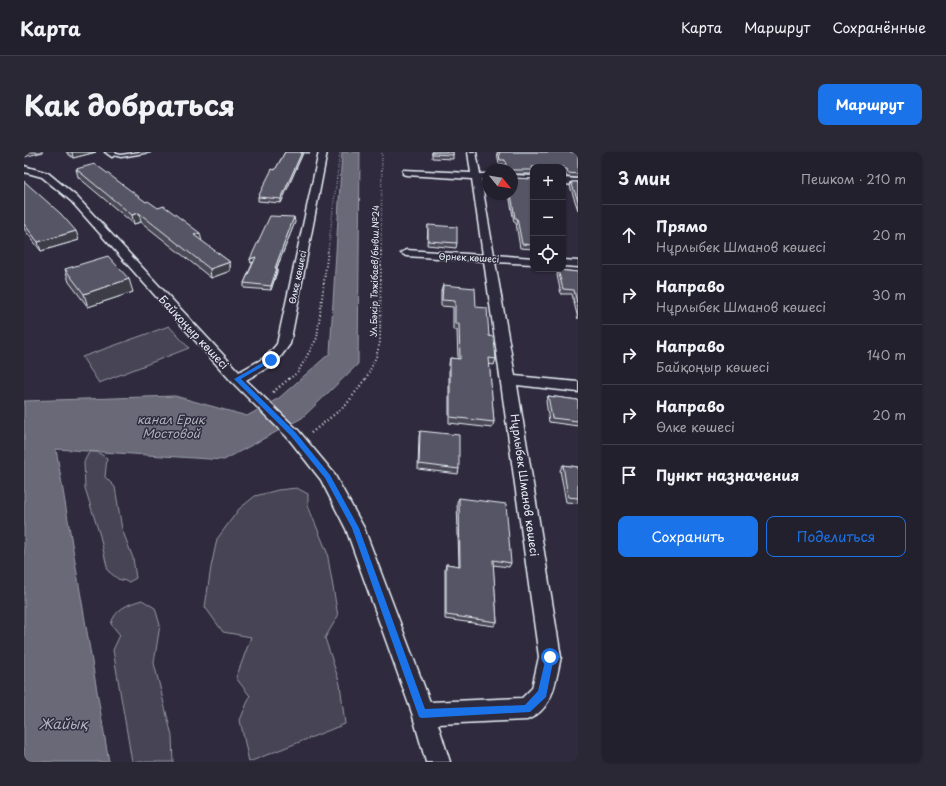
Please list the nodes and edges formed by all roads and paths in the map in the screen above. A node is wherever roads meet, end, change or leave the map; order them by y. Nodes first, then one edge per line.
1 (148, 152) edge
2 (323, 152) edge
3 (340, 152) edge
4 (382, 152) edge
5 (472, 152) edge
6 (111, 153) edge
7 (24, 169) edge
8 (406, 172) dead end
9 (482, 176) edge
10 (518, 178) edge
11 (530, 179) edge
12 (566, 181) edge
13 (578, 182) edge
14 (484, 200) edge
15 (406, 253) dead end
16 (490, 258) junction
17 (530, 261) edge
18 (566, 263) edge
19 (578, 264) edge
20 (237, 379) junction
21 (509, 380) junction
22 (578, 387) edge
23 (261, 396) junction
24 (301, 434) junction
25 (422, 713) junction
26 (438, 762) edge

1 - 6 lane
2 - 20 street, Өлке көшесі
3 - 23 path
4 - 24 path, Ул.Бәкір Тәжібаев/бывш.№24
5 - 9 street, Нұрлыбек Шманов көшесі
7 - 20 street, Байқоңыр көшесi
8 - 9 street
10 - 11 street
12 - 13 street
14 - 16 street, Нұрлыбек Шманов көшесі
15 - 16 street, Өрнек көшесі
16 - 17 street, Өрнек көшесі
16 - 21 street, Нұрлыбек Шманов көшесі
18 - 19 street
20 - 23 street, Байқоңыр көшесi
21 - 22 street
21 - 25 street, Нұрлыбек Шманов көшесі
23 - 24 street, Байқоңыр көшесi
24 - 25 street, Байқоңыр көшесi
25 - 26 street, Байқоңыр көшесi

